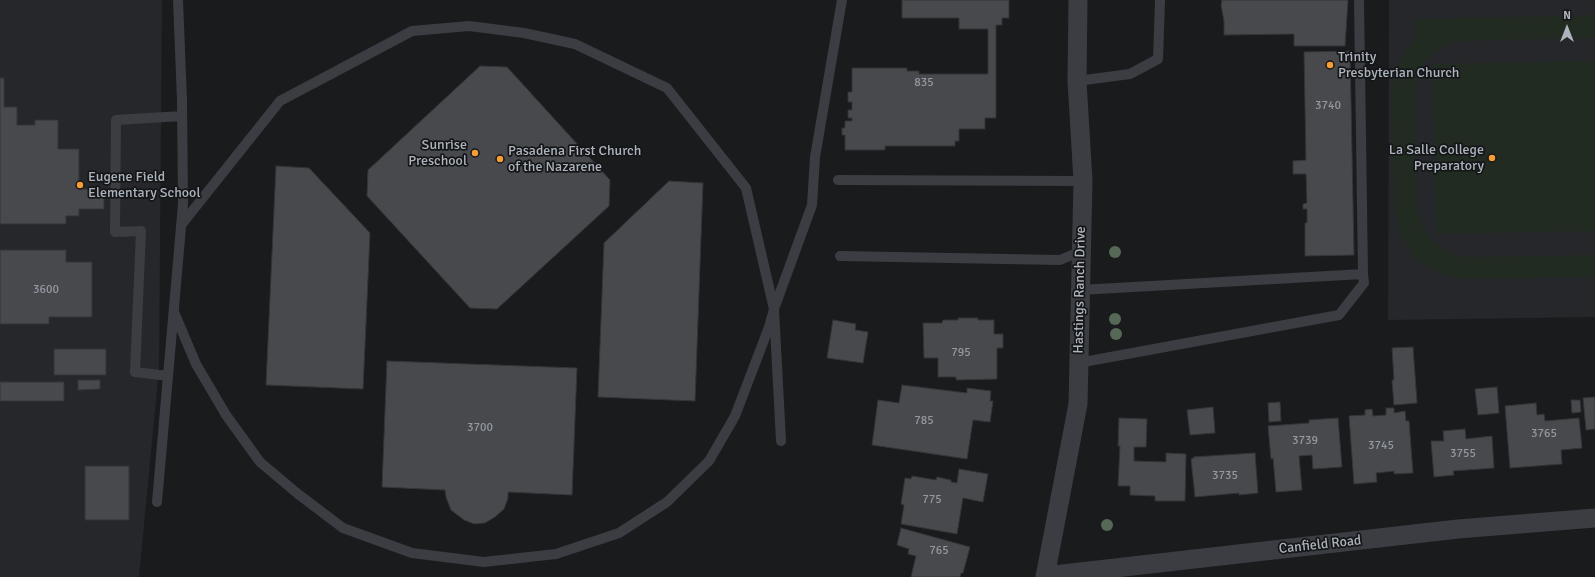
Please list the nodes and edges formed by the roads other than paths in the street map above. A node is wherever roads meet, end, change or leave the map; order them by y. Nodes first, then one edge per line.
1 (178, 0) edge
2 (842, 0) edge
3 (1078, 0) edge
4 (1160, 0) edge
5 (1359, 0) edge
6 (1077, 81) junction
7 (182, 116) junction
8 (838, 180) dead end
9 (1083, 181) junction
10 (182, 224) junction
11 (1081, 251) junction
12 (840, 256) dead end
13 (1363, 274) junction
14 (1080, 290) junction
15 (774, 309) junction
16 (174, 312) junction
17 (1078, 363) junction
18 (168, 376) junction
19 (781, 441) dead end
20 (157, 502) dead end
21 (1595, 518) edge
22 (1045, 576) edge

1 - 7 lane
2 - 15 lane
3 - 6 street, Hastings Ranch Drive
4 - 6 lane
5 - 13 lane
6 - 9 street, Hastings Ranch Drive
7 - 10 lane
7 - 18 lane
8 - 9 lane
9 - 11 street, Hastings Ranch Drive
10 - 15 lane
10 - 16 lane
11 - 12 lane
11 - 14 street, Hastings Ranch Drive
13 - 14 lane
13 - 17 lane
14 - 17 street, Hastings Ranch Drive
15 - 16 lane
15 - 19 lane
16 - 18 lane
17 - 22 street, Hastings Ranch Drive
18 - 20 lane
21 - 22 street, Canfield Road

